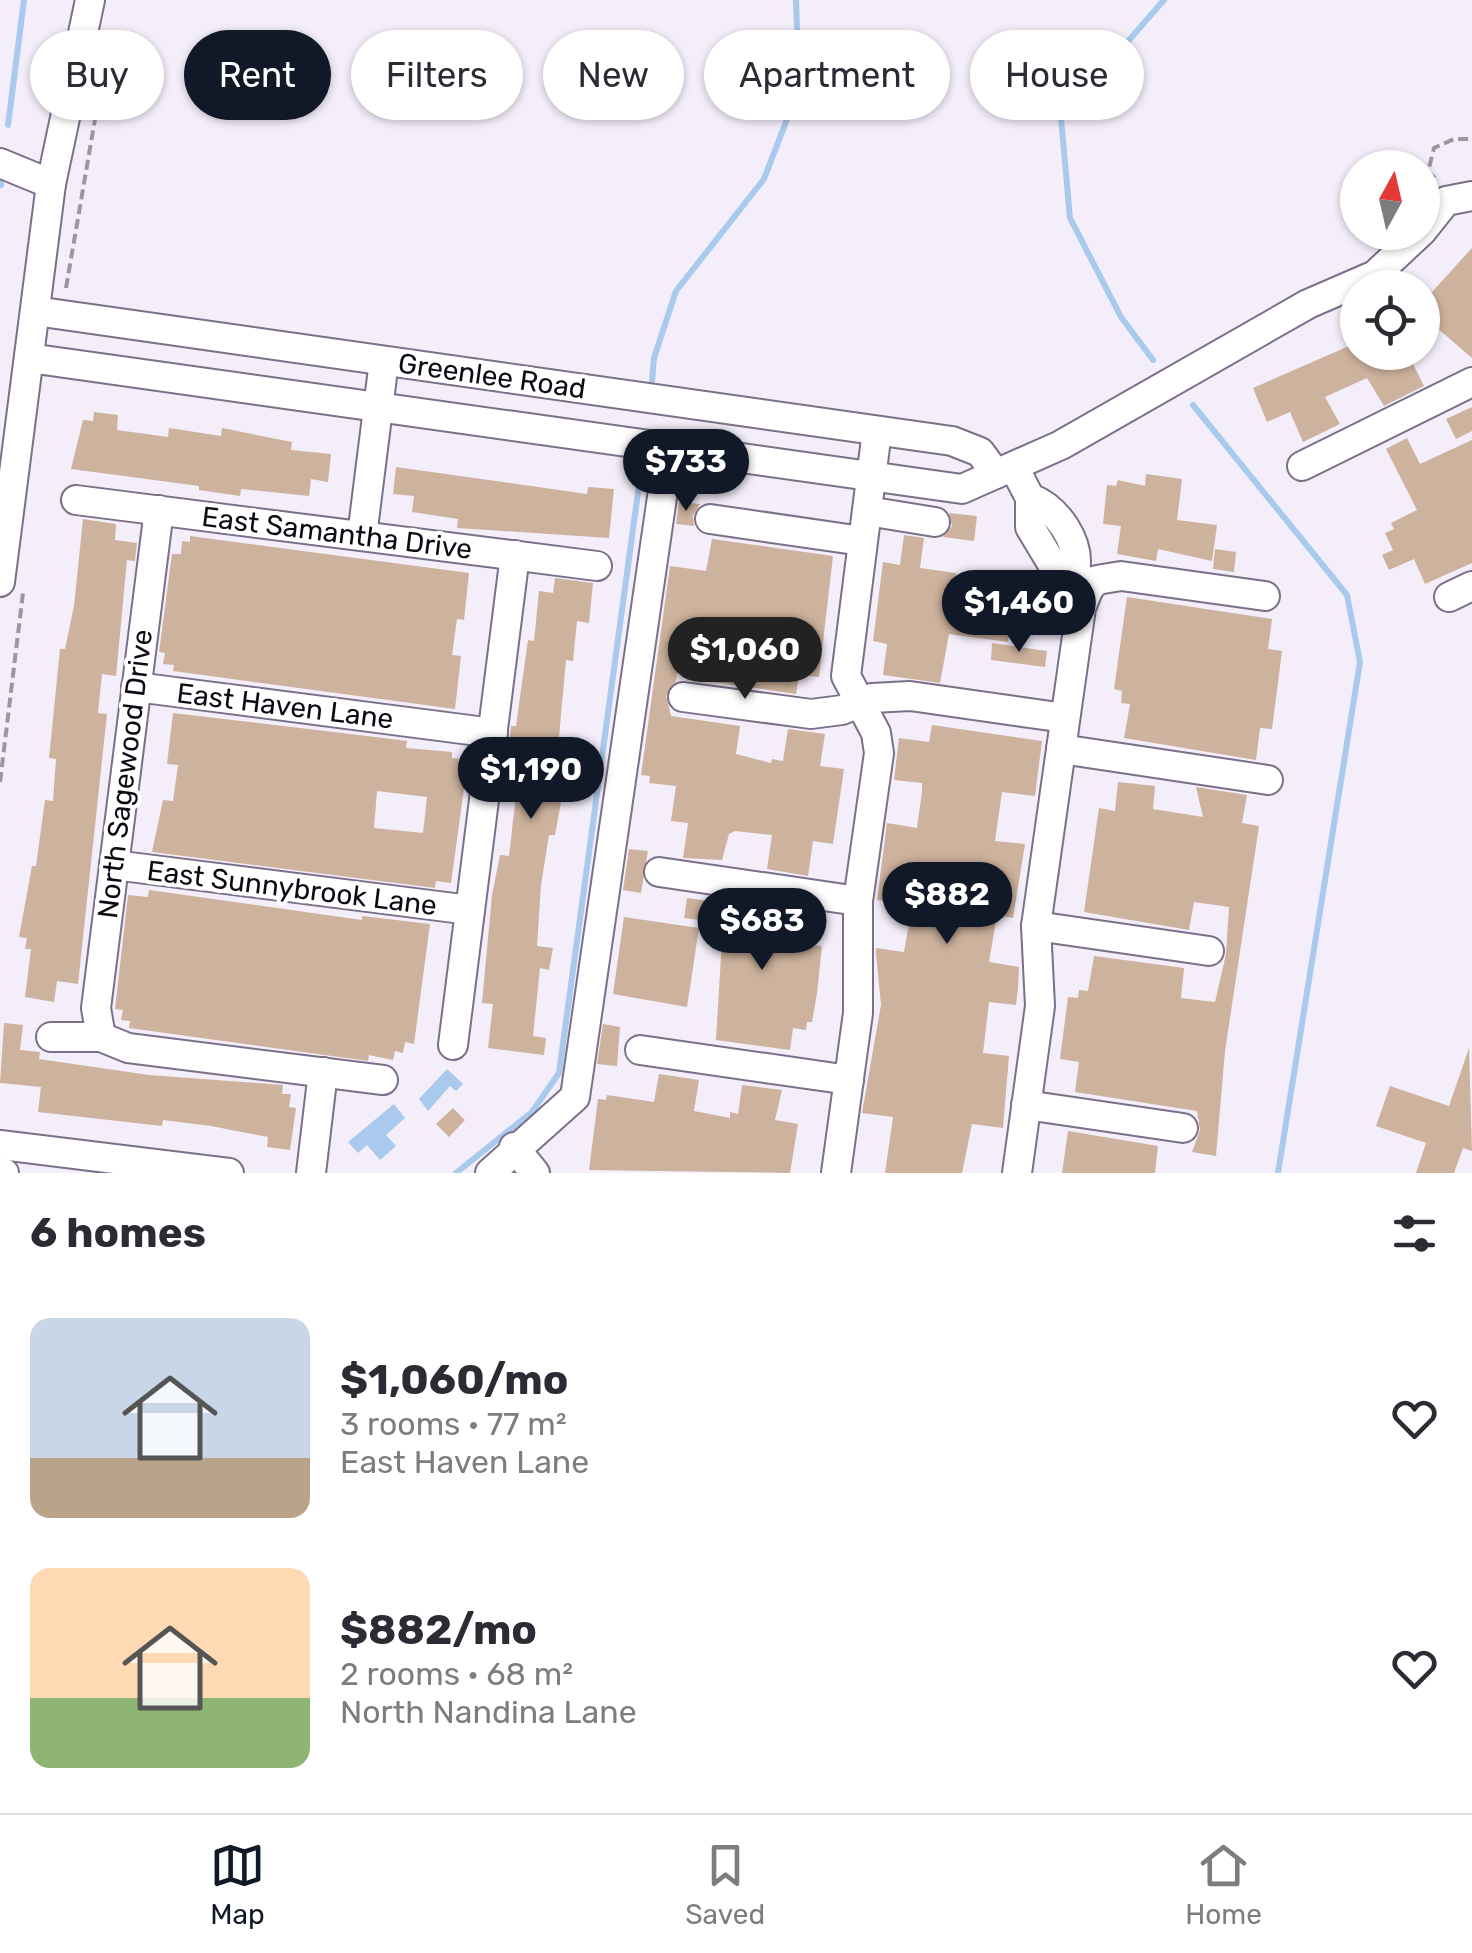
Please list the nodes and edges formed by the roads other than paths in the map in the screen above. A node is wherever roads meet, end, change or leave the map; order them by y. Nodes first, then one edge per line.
1 (90, 0) edge
2 (0, 163) edge
3 (51, 184) junction
4 (1465, 197) edge
5 (1440, 208) edge
6 (1403, 250) edge
7 (35, 311) junction
8 (28, 358) junction
9 (384, 361) junction
10 (1472, 382) edge
11 (378, 407) junction
12 (877, 431) junction
13 (669, 448) junction
14 (1302, 466) dead end
15 (1006, 470) junction
16 (871, 478) junction
17 (76, 500) dead end
18 (158, 510) junction
19 (867, 510) junction
20 (710, 519) dead end
21 (934, 522) dead end
22 (362, 536) junction
23 (862, 540) junction
24 (515, 555) junction
25 (597, 566) dead end
26 (1082, 580) junction
27 (0, 582) edge
28 (1265, 596) dead end
29 (136, 687) junction
30 (683, 697) dead end
31 (858, 703) junction
32 (1065, 718) junction
33 (493, 733) junction
34 (1061, 750) junction
35 (1268, 780) dead end
36 (114, 865) junction
37 (658, 872) dead end
38 (858, 902) junction
39 (470, 910) junction
40 (1036, 926) junction
41 (1209, 951) dead end
42 (51, 1037) dead end
43 (101, 1037) junction
44 (454, 1045) dead end
45 (640, 1050) dead end
46 (323, 1072) junction
47 (383, 1080) dead end
48 (849, 1080) junction
49 (1026, 1105) junction
50 (1184, 1128) dead end
51 (0, 1145) edge
52 (514, 1147) junction
53 (230, 1173) edge
54 (311, 1173) edge
55 (490, 1173) edge
56 (534, 1173) edge
57 (836, 1173) edge
58 (1016, 1173) edge

1 - 3 street
2 - 3 street
3 - 7 street
4 - 5 street, Greenlee Road
6 - 15 street, Greenlee Road
7 - 8 street
7 - 9 street, Greenlee Road
8 - 11 street, Greenlee Road
8 - 27 street
9 - 11 street
9 - 12 street, Greenlee Road
10 - 14 street
11 - 13 street, Greenlee Road
11 - 22 street
12 - 15 street, Greenlee Road
12 - 16 street
13 - 16 street, Greenlee Road
13 - 52 street
15 - 16 street, Greenlee Road
15 - 26 street
16 - 19 street
17 - 18 street, East Samantha Drive
18 - 22 street, East Samantha Drive
18 - 29 street, North Sagewood Drive
19 - 21 street
19 - 23 street
20 - 23 street
22 - 24 street, East Samantha Drive
23 - 31 street
24 - 25 street, East Samantha Drive
24 - 33 street
26 - 28 street
26 - 32 street
29 - 33 street, East Haven Lane
29 - 36 street, North Sagewood Drive
30 - 31 street
31 - 32 street
31 - 38 street
32 - 34 street
33 - 39 street
34 - 35 street
34 - 40 street
36 - 39 street, East Sunnybrook Lane
36 - 43 street, North Sagewood Drive
37 - 38 street
38 - 48 street
39 - 44 street
40 - 41 street
40 - 49 street
42 - 43 street
43 - 46 street
45 - 48 street
46 - 47 street
46 - 54 street
48 - 57 street
49 - 50 street
49 - 58 street
51 - 53 street
52 - 55 street
52 - 56 street

